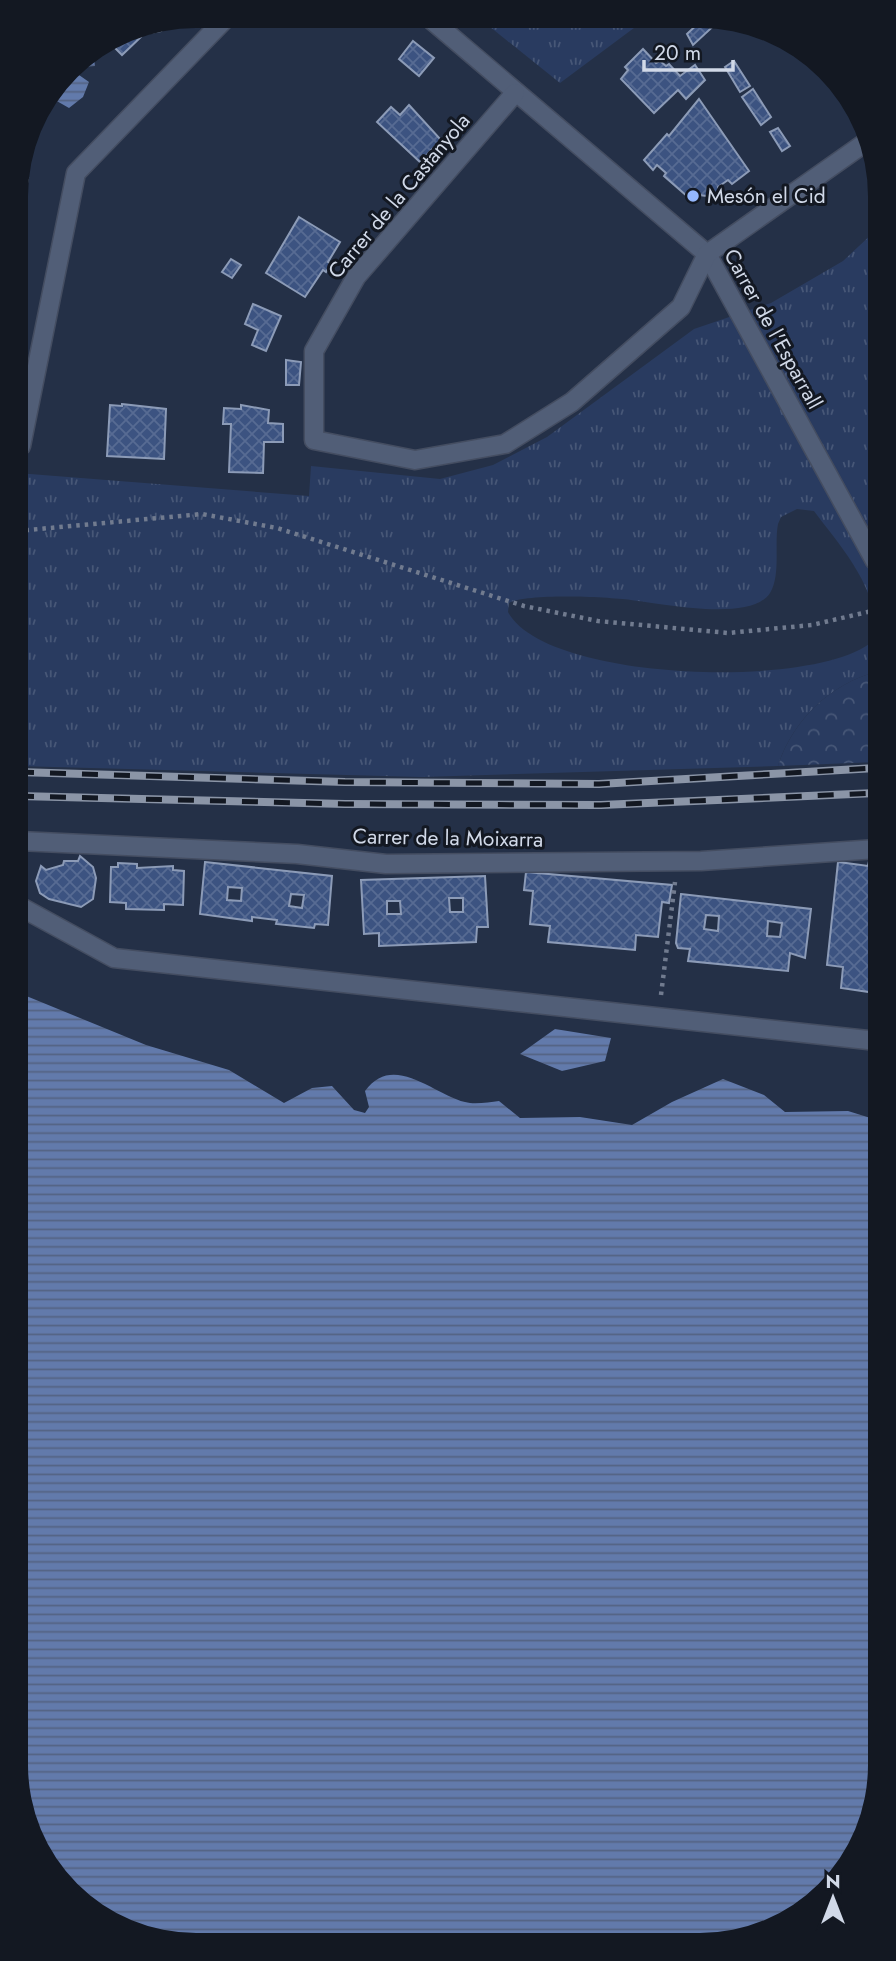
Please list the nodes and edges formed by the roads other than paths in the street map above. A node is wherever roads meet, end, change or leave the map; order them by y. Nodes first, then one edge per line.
1 (216, 28) edge
2 (441, 28) edge
3 (515, 93) junction
4 (860, 146) edge
5 (707, 254) junction
6 (28, 411) edge
7 (868, 546) edge
8 (28, 841) edge
9 (868, 850) edge
10 (28, 911) edge
11 (868, 1040) edge

1 - 6 street
2 - 3 street, Carrer de l'Esparrall
3 - 5 street, Carrer de l'Esparrall
3 - 5 street, Carrer de la Castanyola
4 - 5 street
5 - 7 street, Carrer de l'Esparrall
8 - 9 street, Carrer de la Moixarra
10 - 11 street

